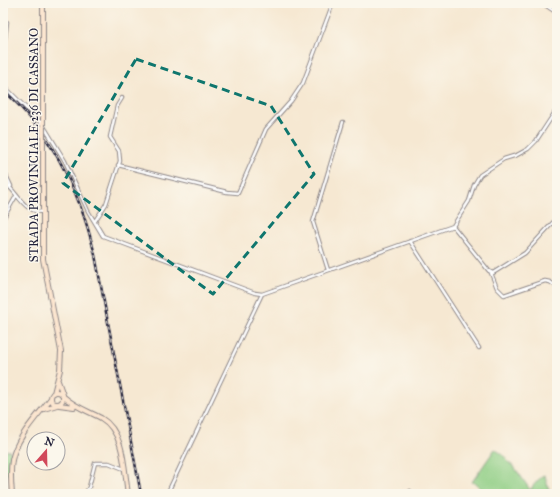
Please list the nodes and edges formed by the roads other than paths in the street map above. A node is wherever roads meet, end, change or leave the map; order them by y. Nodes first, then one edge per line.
1 (43, 3) edge
2 (333, 3) edge
3 (542, 3) edge
4 (557, 13) edge
5 (7, 22) dead end
6 (3, 55) edge
7 (3, 85) edge
8 (122, 98) dead end
9 (557, 109) edge
10 (343, 122) dead end
11 (43, 126) junction
12 (118, 166) junction
13 (3, 169) edge
14 (3, 182) edge
15 (11, 187) junction
16 (16, 196) junction
17 (43, 212) junction
18 (557, 218) edge
19 (3, 219) edge
20 (95, 221) junction
21 (453, 226) junction
22 (410, 240) junction
23 (328, 270) junction
24 (490, 273) junction
25 (557, 287) edge
26 (262, 294) junction
27 (479, 348) dead end
28 (58, 380) junction
29 (52, 396) junction
30 (63, 396) junction
31 (58, 405) junction
32 (76, 407) junction
33 (44, 409) junction
34 (124, 468) junction
35 (12, 494) edge
36 (84, 494) edge
37 (128, 494) edge
38 (167, 494) edge

1 - 11 main road, STRADA PROVINCIALE 236 DI CASSANO
2 - 12 street
3 - 4 street
5 - 6 street
7 - 11 street
8 - 12 street
9 - 21 street
10 - 23 street
11 - 17 main road, STRADA PROVINCIALE 236 DI CASSANO, bridge
11 - 20 street
12 - 20 street
13 - 15 street
14 - 15 street
15 - 16 street
16 - 17 street
16 - 19 street
17 - 28 main road, STRADA PROVINCIALE 236 DI CASSANO
18 - 24 street
20 - 26 street
21 - 22 street
21 - 24 street
22 - 23 street
22 - 27 street
23 - 26 street
24 - 25 street
26 - 38 street
28 - 29 main road
28 - 30 main road
29 - 30 main road
29 - 31 main road
29 - 33 main road
30 - 31 main road
30 - 32 main road
31 - 32 main road
31 - 33 main road
32 - 34 main road
33 - 35 main road
34 - 36 street
34 - 37 main road

